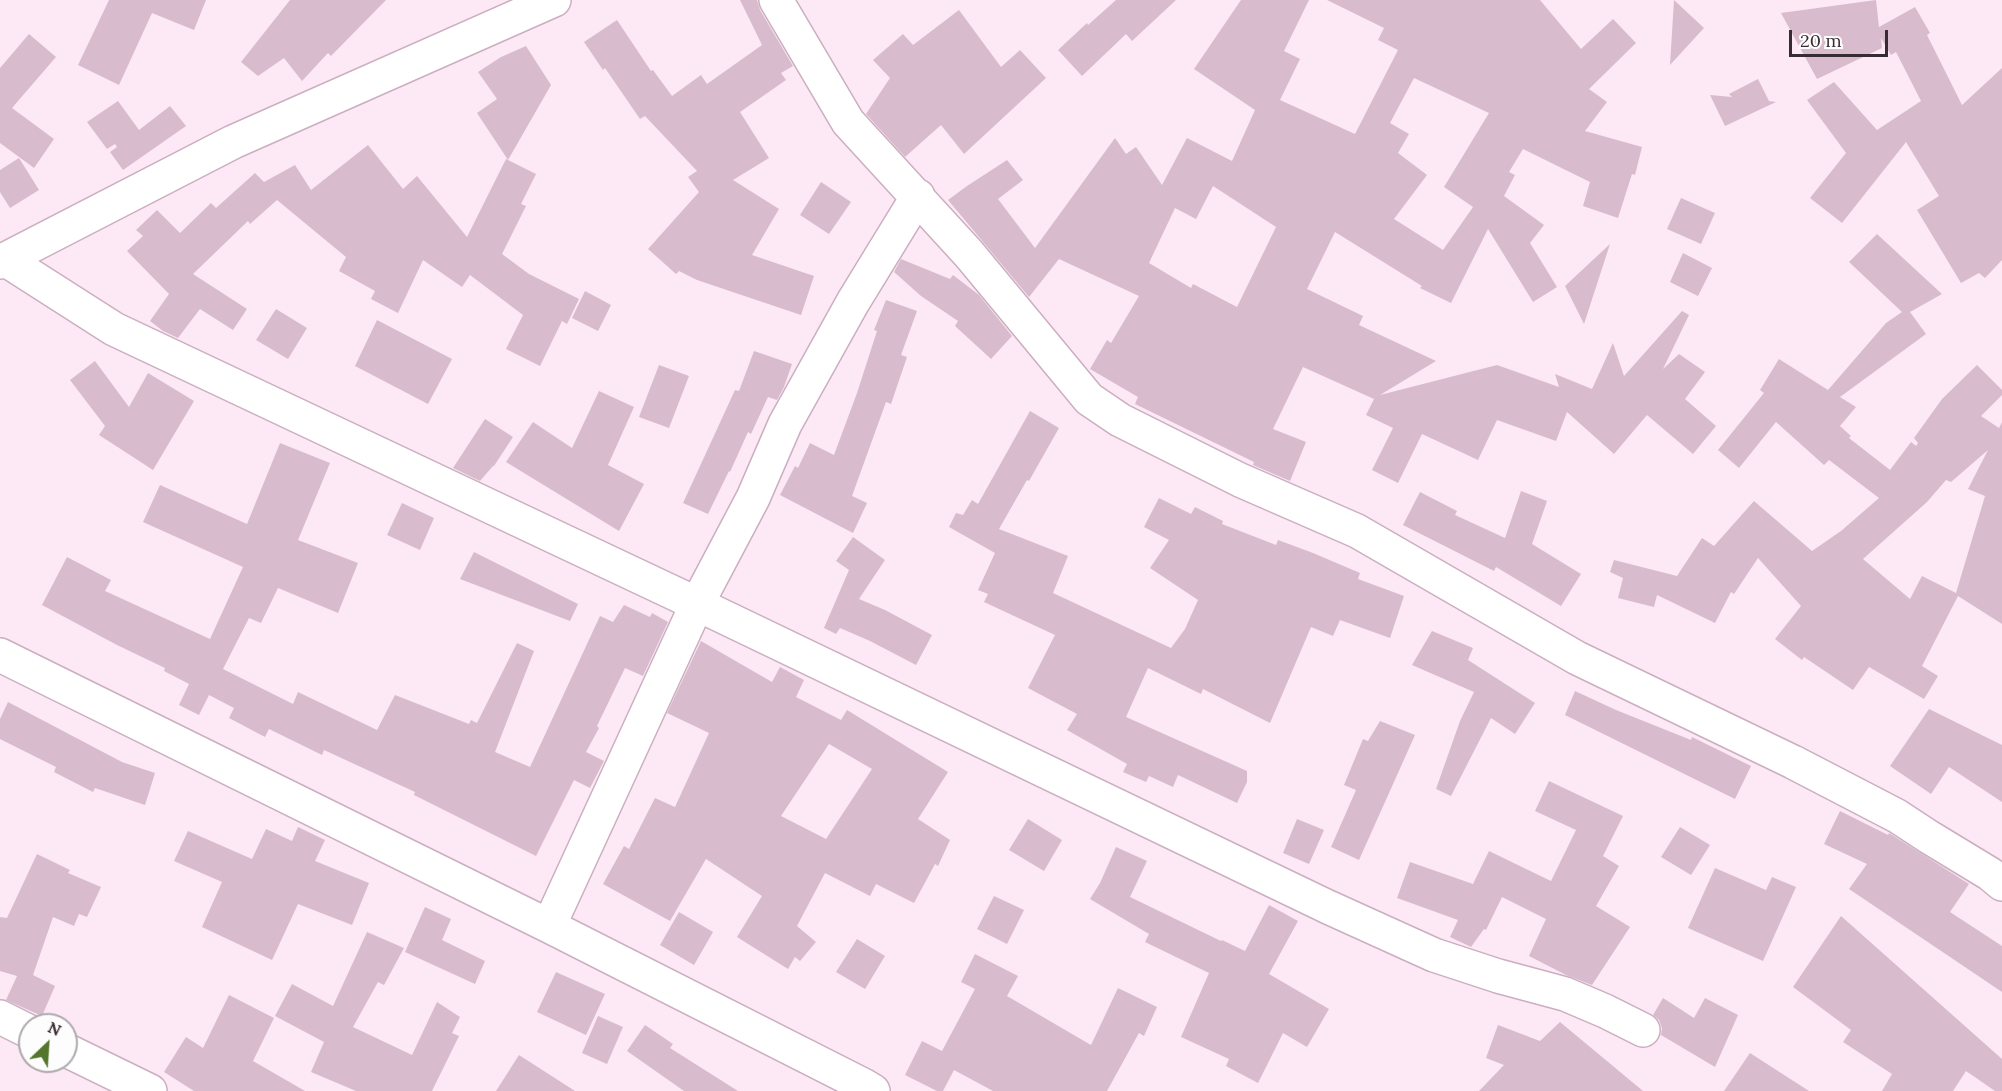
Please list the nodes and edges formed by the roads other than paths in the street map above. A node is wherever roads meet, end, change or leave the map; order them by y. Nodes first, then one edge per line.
1 (554, 0) edge
2 (776, 0) edge
3 (918, 196) junction
4 (3, 261) edge
5 (697, 604) junction
6 (0, 656) edge
7 (2002, 884) edge
8 (549, 926) junction
9 (0, 1017) edge
10 (18, 1026) edge
11 (1643, 1030) dead end
12 (78, 1056) edge
13 (865, 1089) edge
14 (150, 1091) edge

1 - 4 street
2 - 3 street
3 - 5 street
3 - 7 street
4 - 5 street
5 - 8 street
5 - 11 street
6 - 8 street
8 - 13 street
9 - 10 street
12 - 14 street

